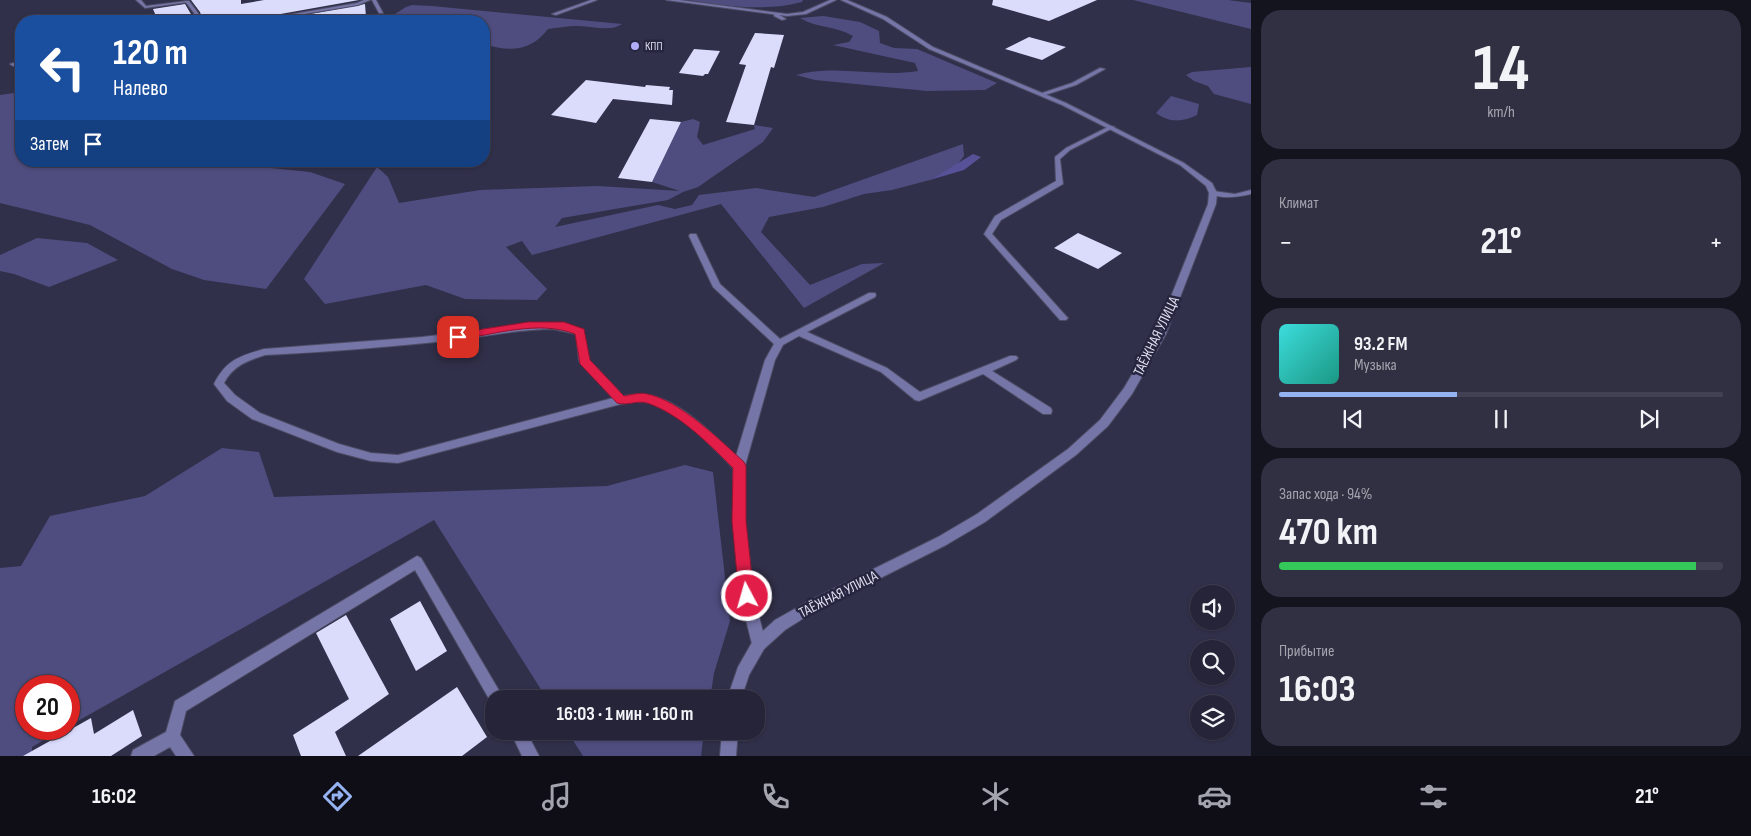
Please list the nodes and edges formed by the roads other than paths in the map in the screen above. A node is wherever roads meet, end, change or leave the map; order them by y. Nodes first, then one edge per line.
1 (138, 0) edge
2 (368, 0) edge
3 (374, 0) edge
4 (595, 0) edge
5 (668, 0) edge
6 (834, 0) edge
7 (843, 0) edge
8 (382, 12) dead end
9 (554, 14) dead end
10 (196, 15) edge
11 (291, 15) edge
12 (776, 15) junction
13 (784, 19) dead end
14 (1102, 69) dead end
15 (1042, 94) junction
16 (1112, 127) junction
17 (1251, 192) edge
18 (1213, 193) junction
19 (692, 236) dead end
20 (872, 295) dead end
21 (1063, 318) dead end
22 (800, 332) junction
23 (779, 344) junction
24 (1013, 358) dead end
25 (983, 370) junction
26 (621, 400) junction
27 (1047, 411) dead end
28 (739, 466) junction
29 (759, 644) junction
30 (492, 690) edge
31 (737, 690) edge
32 (172, 736) junction
33 (521, 740) edge
34 (729, 740) edge
35 (139, 756) edge
36 (186, 756) edge
37 (530, 756) edge
38 (728, 756) edge

1 - 10 street
2 - 11 street
3 - 8 street
4 - 9 street
5 - 12 street
6 - 12 street
7 - 15 street
12 - 13 street
14 - 15 street
15 - 16 street
16 - 18 street
16 - 21 street
17 - 18 street
18 - 29 street, ТАЁЖНАЯ УЛИЦА
19 - 23 street
20 - 22 street
22 - 23 street
22 - 25 street
23 - 28 street
24 - 25 street
25 - 27 street
26 - 26 street
26 - 28 street
28 - 29 street
29 - 31 street, ТАЁЖНАЯ УЛИЦА
30 - 32 street
32 - 35 street
32 - 36 street
33 - 37 street
34 - 38 street

